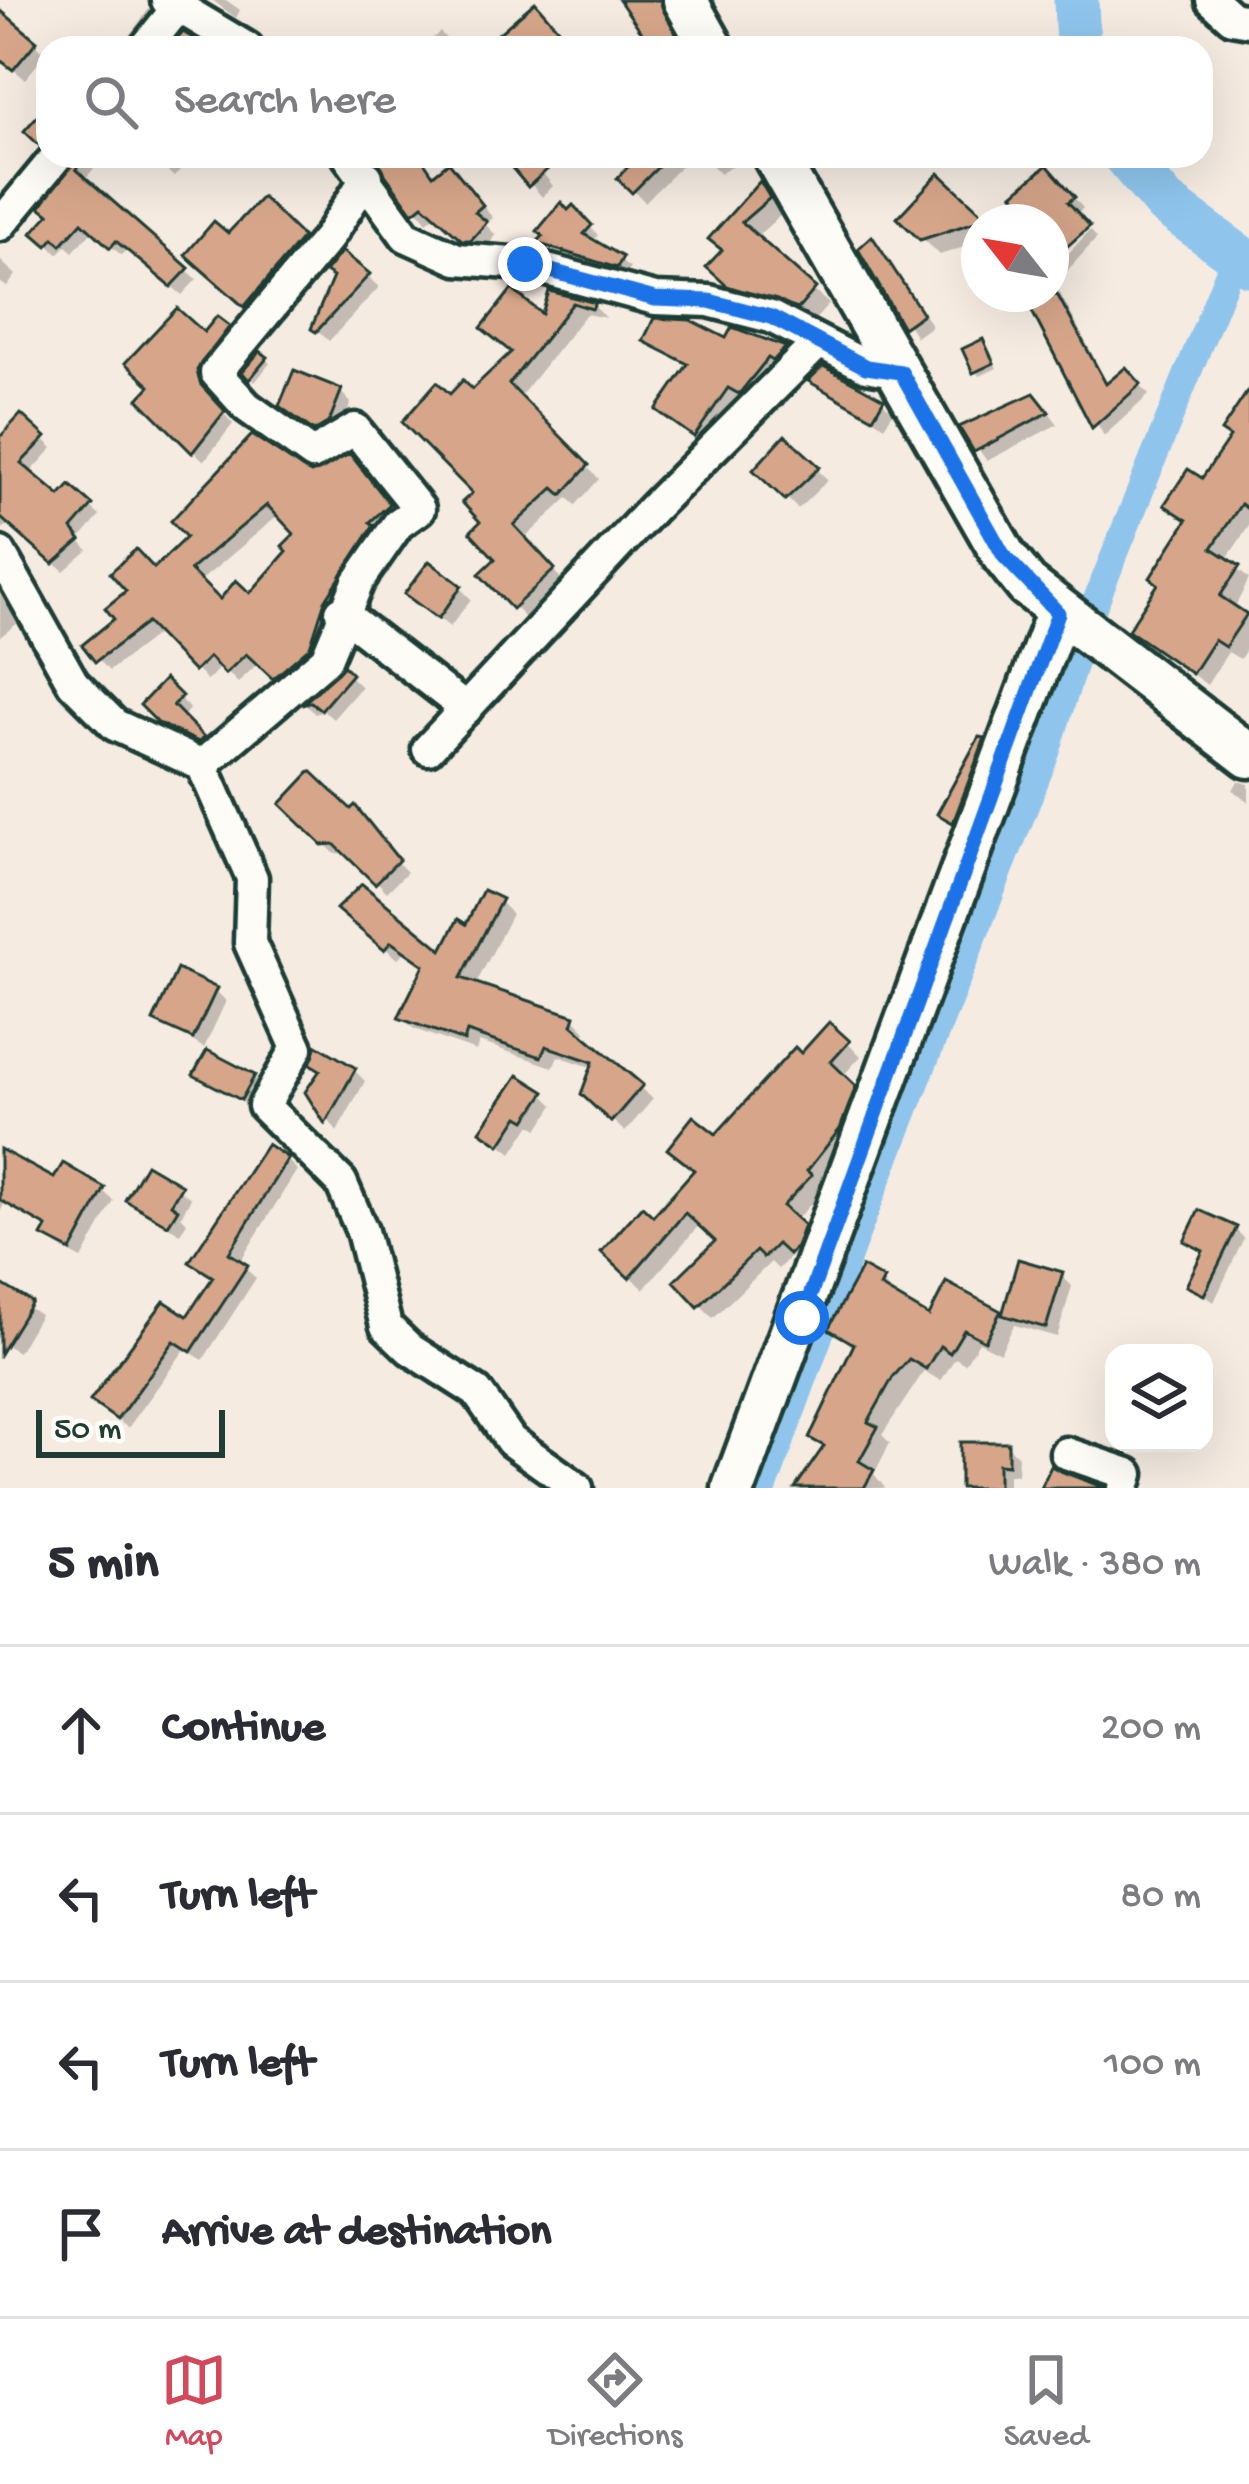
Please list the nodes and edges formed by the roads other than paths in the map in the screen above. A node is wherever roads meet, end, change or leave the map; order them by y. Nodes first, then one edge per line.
1 (685, 0) edge
2 (1212, 0) edge
3 (172, 4) edge
4 (1249, 21) edge
5 (152, 36) edge
6 (227, 36) edge
7 (705, 36) edge
8 (47, 168) edge
9 (357, 168) edge
10 (358, 168) edge
11 (782, 168) edge
12 (0, 225) edge
13 (818, 343) junction
14 (901, 372) junction
15 (0, 553) edge
16 (341, 612) junction
17 (1077, 624) junction
18 (466, 709) junction
19 (428, 749) dead end
20 (1249, 757) edge
21 (202, 765) junction
22 (1066, 1453) dead end
23 (577, 1488) edge
24 (734, 1488) edge
25 (1124, 1488) edge

1 - 7 street
2 - 4 street
3 - 5 street
3 - 6 street
8 - 12 street
9 - 16 street
10 - 13 street
11 - 14 street
13 - 14 street
13 - 18 street
14 - 17 street
15 - 21 street
16 - 18 street
16 - 21 street
17 - 20 street
17 - 24 street
18 - 19 street
21 - 23 street
22 - 25 street

